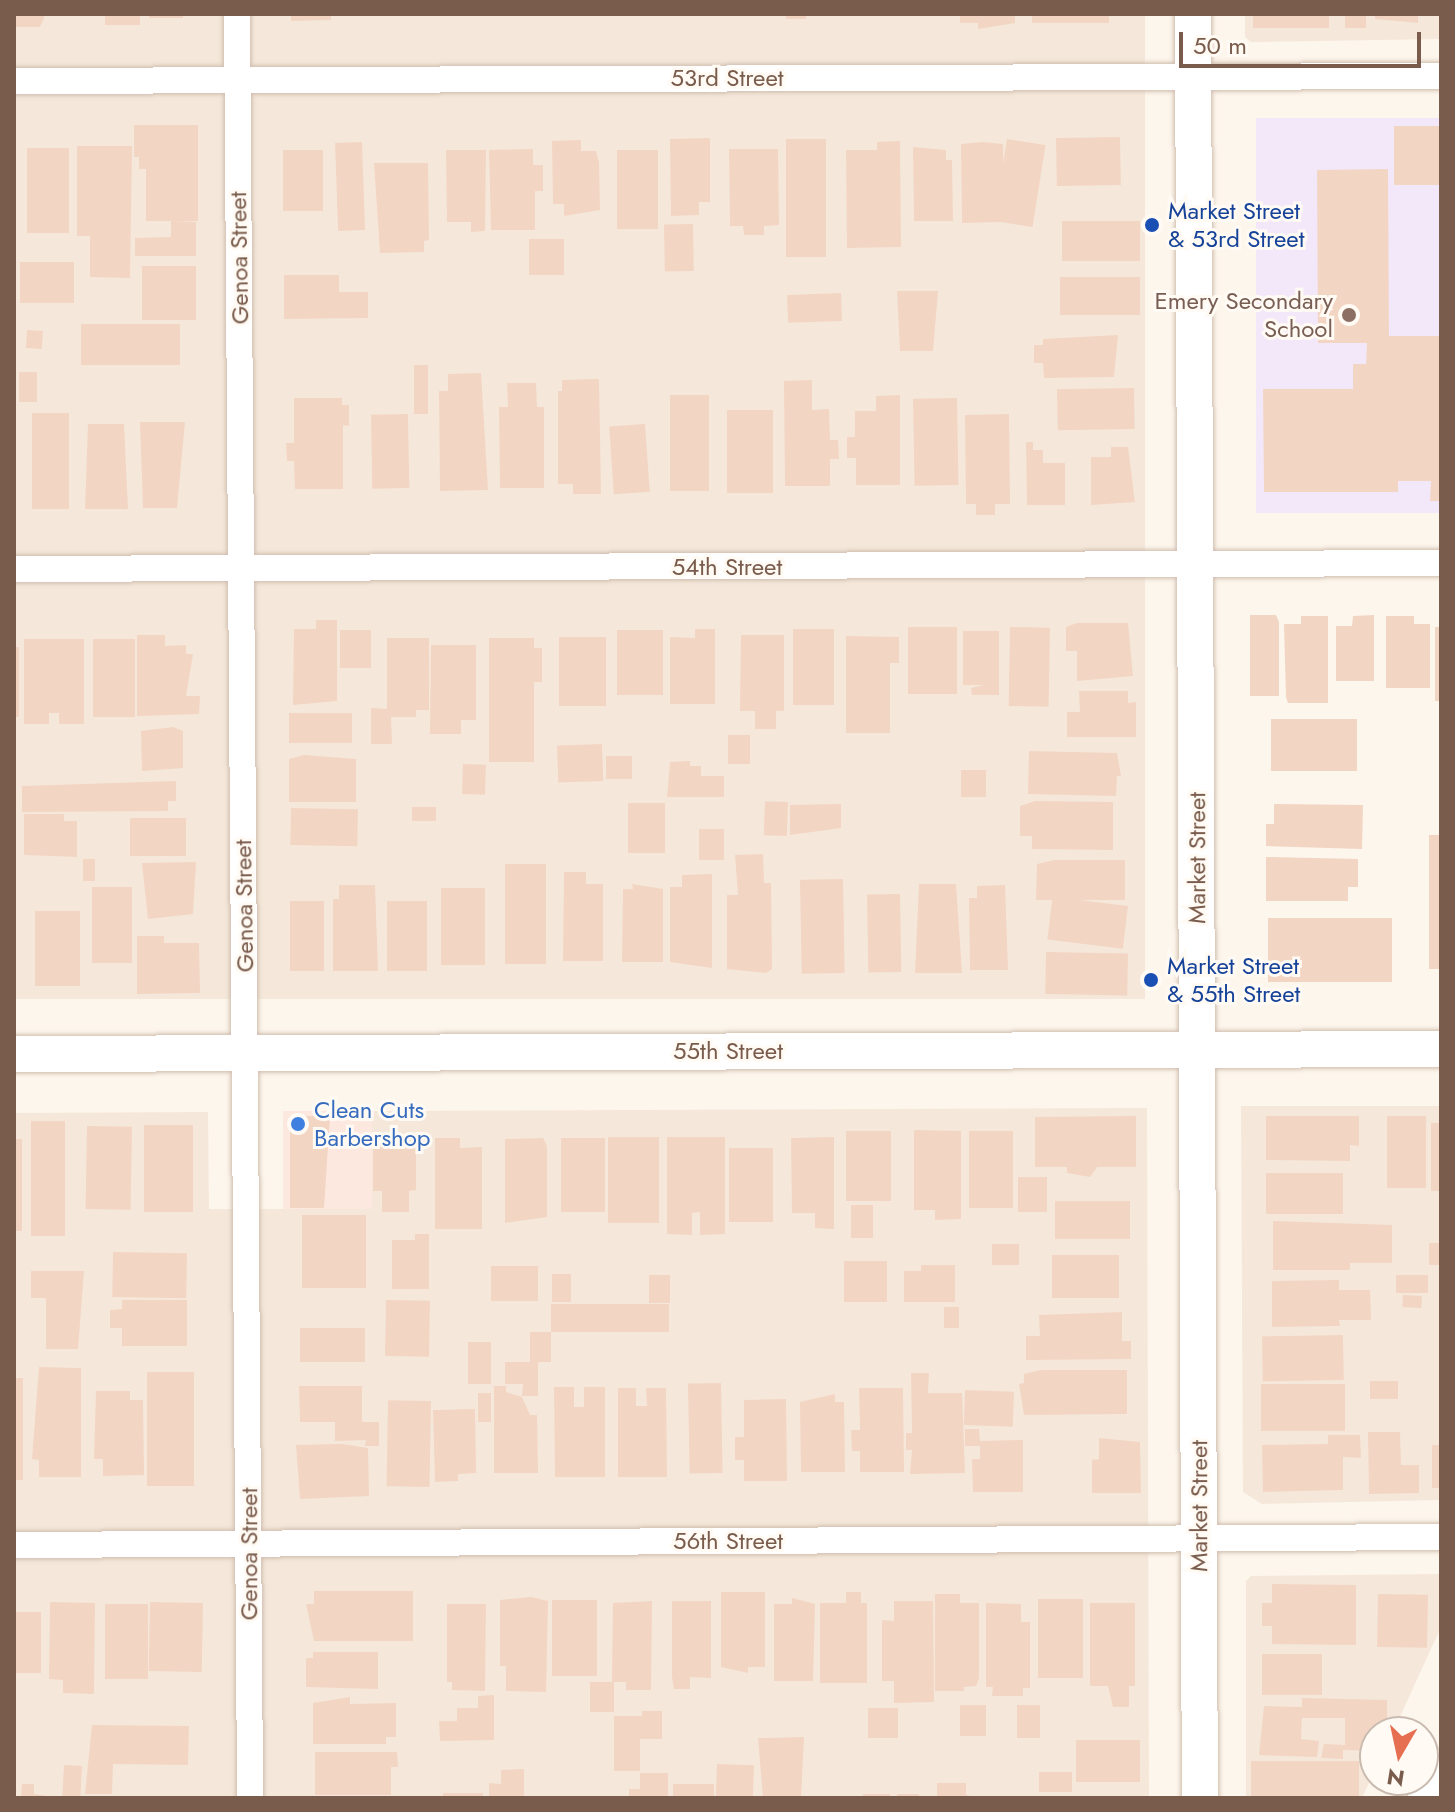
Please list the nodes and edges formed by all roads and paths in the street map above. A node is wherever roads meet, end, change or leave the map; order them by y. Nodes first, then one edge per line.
1 (237, 14) edge
2 (1193, 14) edge
3 (1441, 76) edge
4 (1194, 77) junction
5 (14, 81) edge
6 (238, 81) junction
7 (1441, 563) edge
8 (1195, 565) junction
9 (244, 567) junction
10 (14, 569) edge
11 (1441, 1049) edge
12 (1198, 1051) junction
13 (245, 1053) junction
14 (14, 1054) edge
15 (1441, 1537) edge
16 (1199, 1540) junction
17 (249, 1544) junction
18 (14, 1545) edge
19 (1441, 1768) edge
20 (250, 1798) edge
21 (1200, 1798) edge
22 (1426, 1798) edge

1 - 6 street, Genoa Street
2 - 4 street, Market Street
3 - 4 street, 53rd Street
4 - 6 street, 53rd Street
4 - 8 street, Market Street
5 - 6 street, 53rd Street
6 - 9 street, Genoa Street
7 - 8 street, 54th Street
8 - 9 street, 54th Street
8 - 12 street, Market Street
9 - 10 street, 54th Street
9 - 13 street, Genoa Street
11 - 12 street, 55th Street
12 - 13 street, 55th Street
12 - 16 street, Market Street
13 - 14 street, 55th Street
13 - 17 street, Genoa Street
15 - 16 street, 56th Street
16 - 17 street, 56th Street
16 - 21 street, Market Street
17 - 18 street, 56th Street
17 - 20 street, Genoa Street
19 - 22 street

